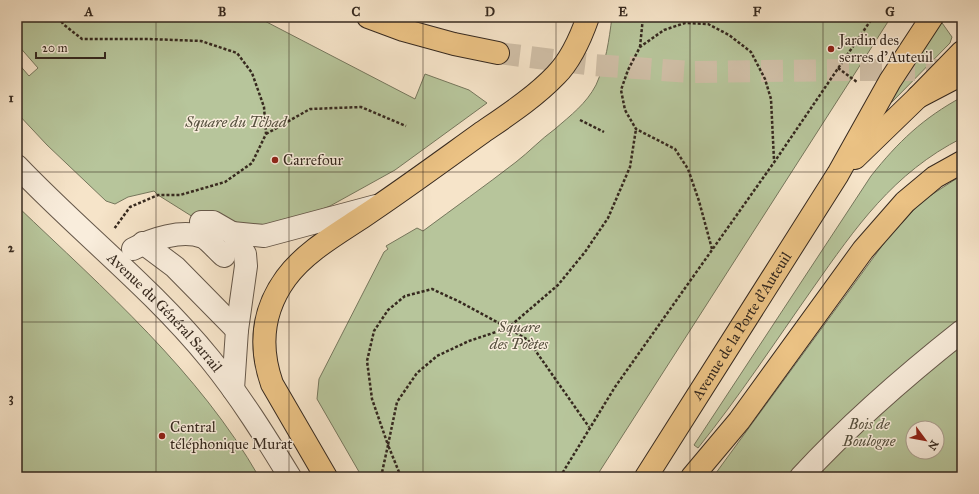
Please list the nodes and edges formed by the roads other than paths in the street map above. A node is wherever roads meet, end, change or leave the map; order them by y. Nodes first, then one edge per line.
1 (368, 17) edge
2 (588, 17) edge
3 (932, 17) edge
4 (962, 52) edge
5 (498, 53) tunnel mouth
6 (962, 74) edge
7 (918, 97) junction
8 (962, 162) edge
9 (17, 166) edge
10 (838, 174) junction
11 (381, 204) junction
12 (201, 222) dead end
13 (232, 233) junction
14 (143, 243) junction
15 (224, 256) dead end
16 (114, 258) junction
17 (237, 330) junction
18 (962, 331) edge
19 (233, 389) junction
20 (290, 477) edge
21 (326, 477) edge
22 (646, 477) edge
23 (692, 477) edge
24 (801, 477) edge

1 - 5 main road
2 - 11 main road
3 - 10 main road, Avenue de la Porte d'Auteuil
4 - 7 main road, Avenue de la Porte d'Auteuil
6 - 7 main road
7 - 10 main road, Avenue de la Porte d'Auteuil
8 - 23 main road
9 - 16 street, Avenue du Général Sarrail
10 - 22 main road, Avenue de la Porte d'Auteuil
11 - 13 street
11 - 21 main road
12 - 13 street
13 - 17 street
14 - 15 street
14 - 16 street
14 - 17 street
16 - 19 street, Avenue du Général Sarrail
17 - 19 street
18 - 24 street
19 - 20 street, Avenue du Général Sarrail

